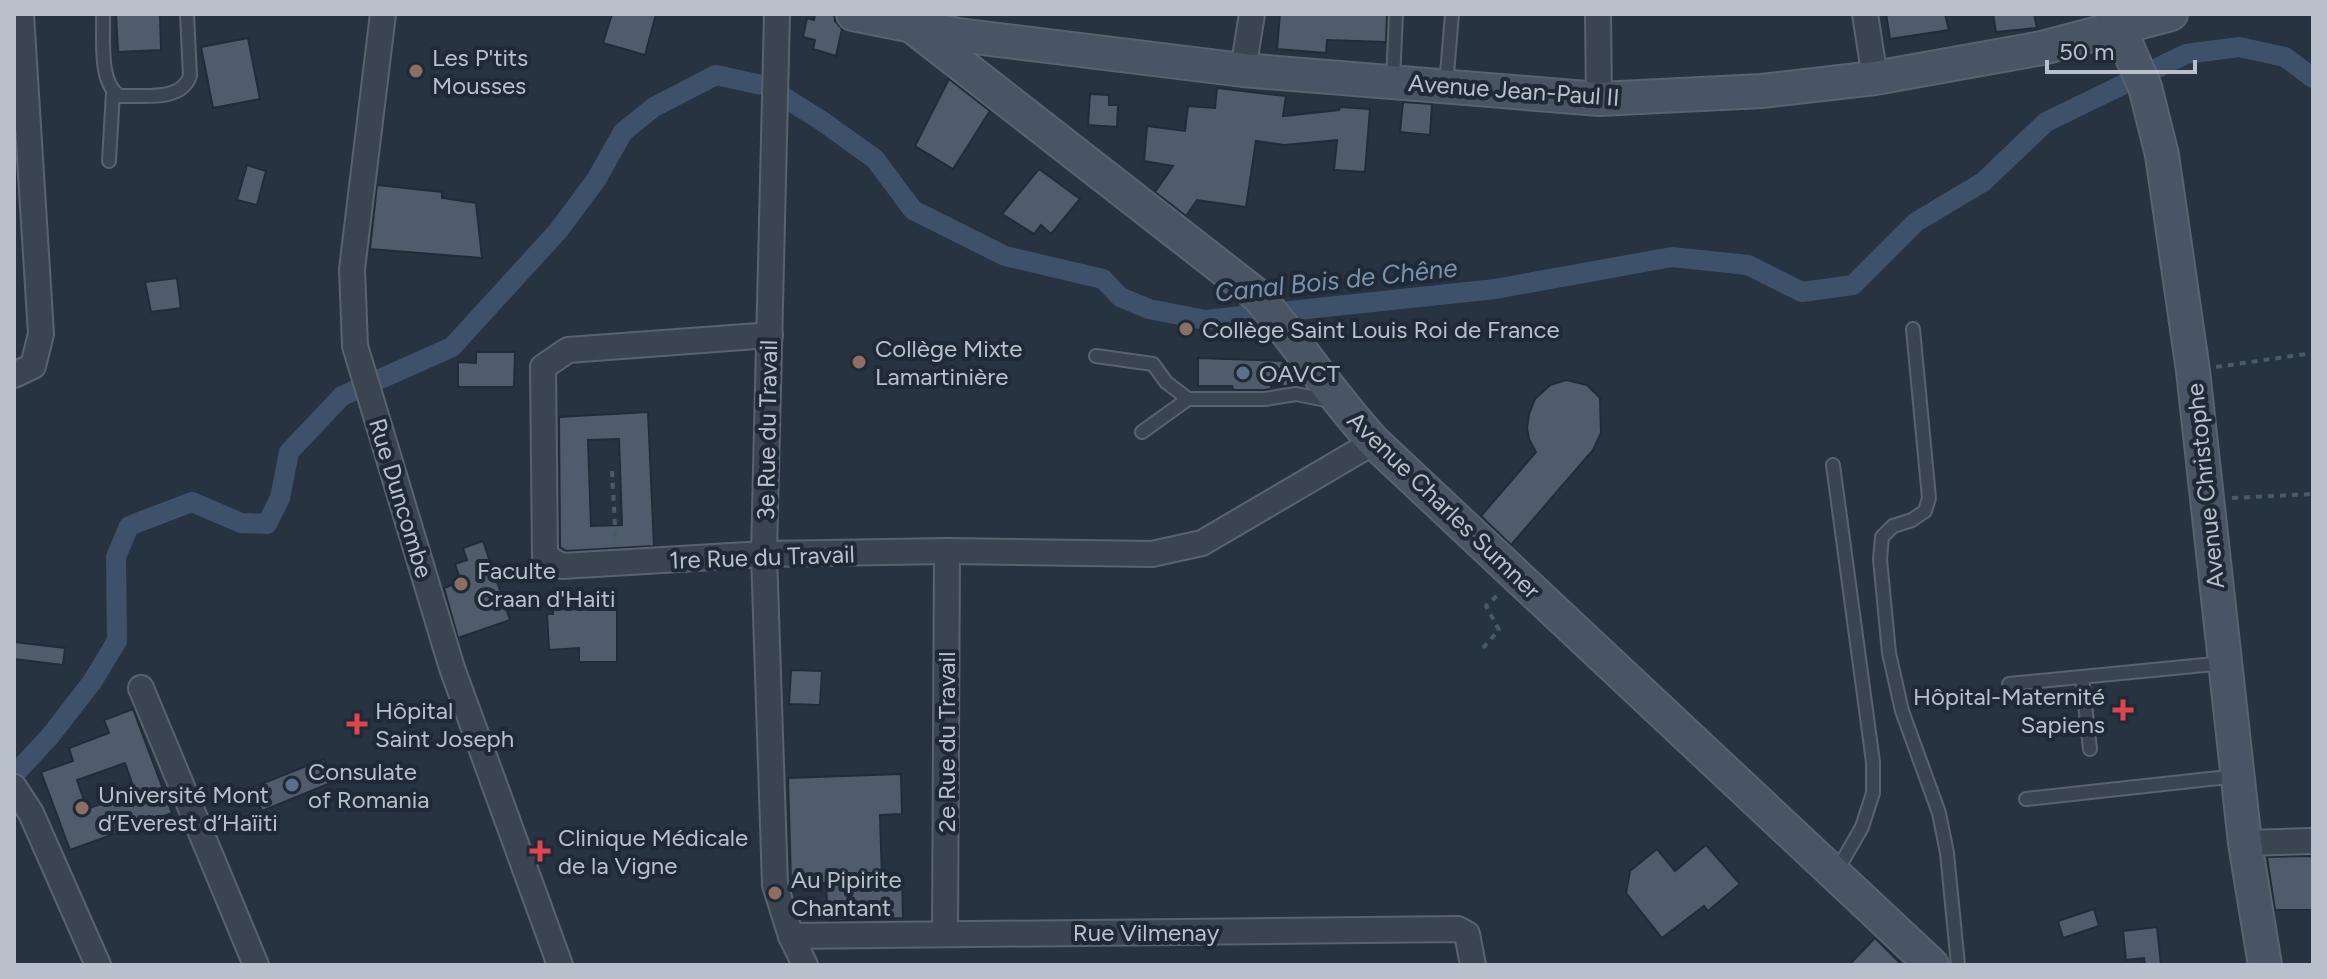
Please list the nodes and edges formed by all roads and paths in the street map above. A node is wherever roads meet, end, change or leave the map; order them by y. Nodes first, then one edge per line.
1 (21, 14) edge
2 (103, 14) edge
3 (187, 14) edge
4 (383, 14) edge
5 (777, 14) edge
6 (853, 14) edge
7 (1252, 14) edge
8 (1396, 14) edge
9 (1452, 14) edge
10 (1598, 14) edge
11 (1865, 14) edge
12 (2171, 14) edge
13 (2121, 31) edge
14 (958, 37) edge
15 (1243, 70) junction
16 (1875, 78) junction
17 (1393, 83) junction
18 (1446, 86) junction
19 (113, 92) junction
20 (1599, 99) junction
21 (109, 161) dead end
22 (1913, 329) dead end
23 (770, 335) junction
24 (2313, 353) edge
25 (1096, 356) dead end
26 (2193, 371) junction
27 (14, 375) edge
28 (1188, 399) junction
29 (1339, 403) junction
30 (1142, 432) dead end
31 (1374, 442) junction
32 (1833, 465) dead end
33 (612, 471) dead end
34 (2313, 494) edge
35 (2207, 500) junction
36 (947, 551) junction
37 (764, 554) junction
38 (617, 563) junction
39 (1518, 577) junction
40 (1483, 648) dead end
41 (2225, 663) junction
42 (2082, 677) junction
43 (2009, 684) dead end
44 (141, 688) dead end
45 (2090, 749) dead end
46 (2239, 776) junction
47 (14, 787) edge
48 (2026, 799) dead end
49 (2313, 841) edge
50 (2245, 843) junction
51 (1835, 874) junction
52 (945, 933) junction
53 (791, 936) junction
54 (98, 965) edge
55 (256, 965) edge
56 (560, 965) edge
57 (805, 965) edge
58 (1473, 965) edge
59 (1932, 965) edge
60 (1958, 965) edge
61 (2265, 965) edge

1 - 27 street
2 - 19 lane
3 - 19 lane
4 - 56 street, Rue Duncombe
5 - 23 street, 3e Rue du Travail
6 - 14 street, Avenue Charles Sumner
7 - 15 street
8 - 17 lane
9 - 18 lane
10 - 20 street
11 - 16 street
12 - 13 street, Avenue Jean-Paul II
13 - 16 street, Avenue Jean-Paul II
13 - 26 street, Avenue Christophe
14 - 15 street, Avenue Jean-Paul II
14 - 29 street, Avenue Charles Sumner
15 - 17 street, Avenue Jean-Paul II
16 - 20 street, Avenue Jean-Paul II
17 - 18 street, Avenue Jean-Paul II
18 - 20 street, Avenue Jean-Paul II
19 - 21 lane
22 - 60 lane
23 - 37 street, 3e Rue du Travail
23 - 38 street, 1re Rue du Travail
24 - 26 path
25 - 28 lane
26 - 35 street, Avenue Christophe
28 - 29 lane
28 - 30 lane
29 - 31 street, Avenue Charles Sumner
31 - 36 street, 1re Rue du Travail
31 - 39 street, Avenue Charles Sumner
32 - 51 lane
33 - 38 path
34 - 35 path
35 - 41 street, Avenue Christophe
36 - 37 street, 1re Rue du Travail
36 - 52 street, 2e Rue du Travail
37 - 38 street, 1re Rue du Travail
37 - 53 street, 3e Rue du Travail
39 - 40 path
39 - 51 street, Avenue Charles Sumner
41 - 42 lane
41 - 46 street, Avenue Christophe
42 - 43 lane
42 - 45 lane
44 - 55 street
46 - 48 lane
46 - 50 street, Avenue Christophe
47 - 54 street
49 - 50 street
50 - 61 street, Avenue Christophe
51 - 59 street, Avenue Charles Sumner
52 - 53 street, Rue Vilmenay
52 - 58 street, Rue Vilmenay
53 - 57 street, 3e Rue du Travail

